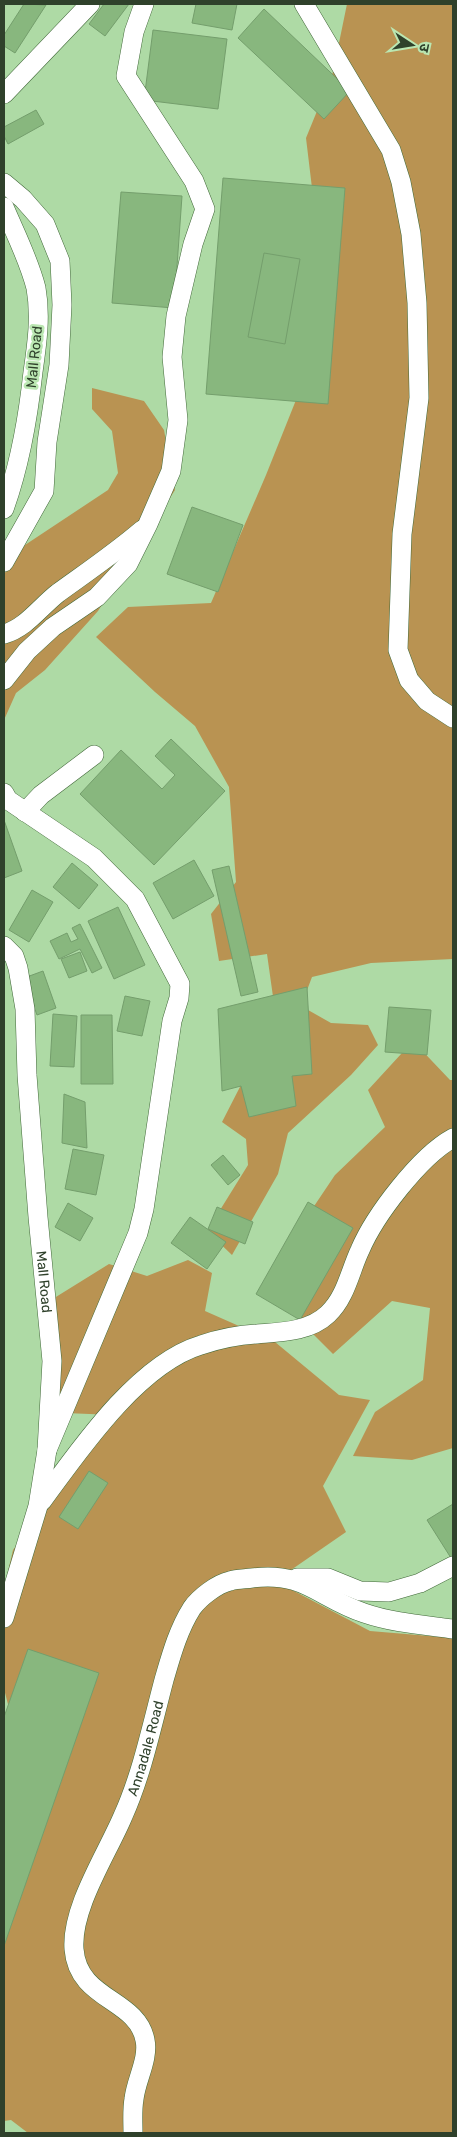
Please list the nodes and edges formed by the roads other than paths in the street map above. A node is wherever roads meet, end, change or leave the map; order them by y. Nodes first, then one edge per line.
1 (90, 4) edge
2 (144, 4) edge
3 (304, 4) edge
4 (4, 94) edge
5 (4, 183) edge
6 (4, 207) edge
7 (4, 509) edge
8 (148, 524) junction
9 (4, 562) edge
10 (4, 634) edge
11 (4, 680) edge
12 (453, 718) edge
13 (94, 755) dead end
14 (4, 793) edge
15 (25, 812) junction
16 (4, 946) edge
17 (453, 1138) edge
18 (47, 1450) junction
19 (38, 1506) junction
20 (453, 1566) edge
21 (291, 1578) junction
22 (4, 1618) edge
23 (453, 1629) edge
24 (134, 2133) edge

1 - 4 street
2 - 8 street
3 - 12 street
5 - 9 street
6 - 7 street, Mall Road
8 - 10 street
8 - 11 street
13 - 15 street
14 - 15 street
15 - 18 street
16 - 18 street, Mall Road
17 - 19 street
18 - 19 street, Mall Road
19 - 22 street, Mall Road
20 - 21 street
21 - 23 street, Annadale Road
21 - 24 street, Annadale Road

